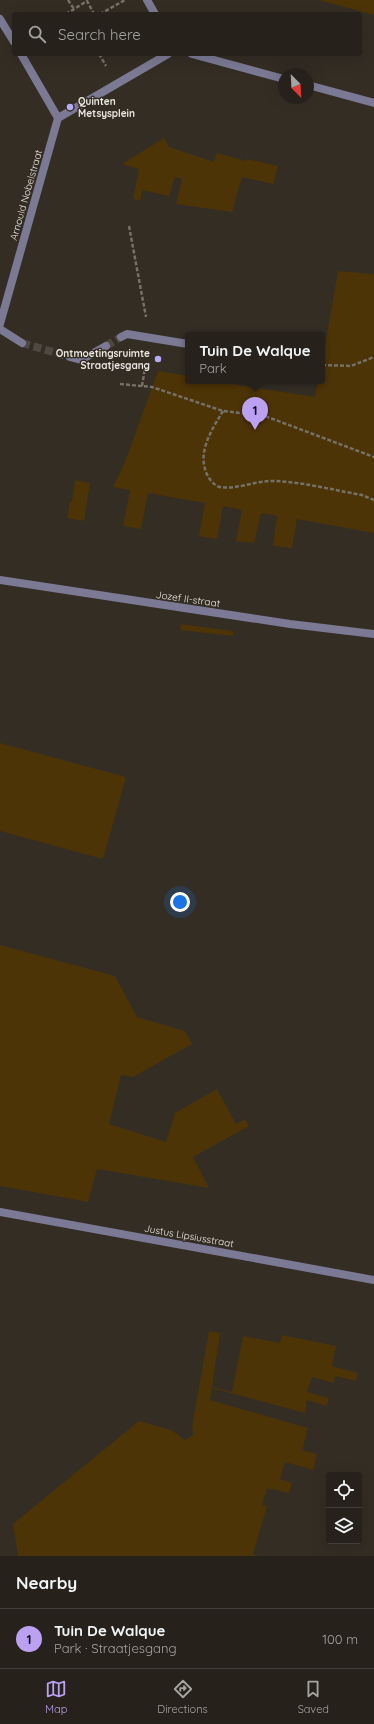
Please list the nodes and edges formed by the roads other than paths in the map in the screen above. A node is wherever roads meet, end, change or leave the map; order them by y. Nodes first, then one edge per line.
1 (147, 0) edge
2 (154, 12) edge
3 (0, 18) edge
4 (12, 39) edge
5 (22, 56) edge
6 (165, 56) edge
7 (199, 56) edge
8 (278, 77) edge
9 (314, 87) edge
10 (374, 103) edge
11 (58, 118) junction
12 (0, 324) edge
13 (0, 329) edge
14 (121, 336) tunnel mouth
15 (22, 343) tunnel mouth
16 (185, 344) edge
17 (106, 346) tunnel mouth
18 (70, 357) tunnel mouth
19 (0, 580) edge
20 (374, 634) edge
21 (0, 1212) edge
22 (374, 1280) edge

1 - 2 street
3 - 4 street
5 - 11 street
6 - 11 street
7 - 8 street
9 - 10 street
11 - 12 street, Arnould Nobelstraat
13 - 15 street
14 - 16 street
17 - 18 street
19 - 20 street, Jozef II-straat
21 - 22 street, Justus Lipsiusstraat

